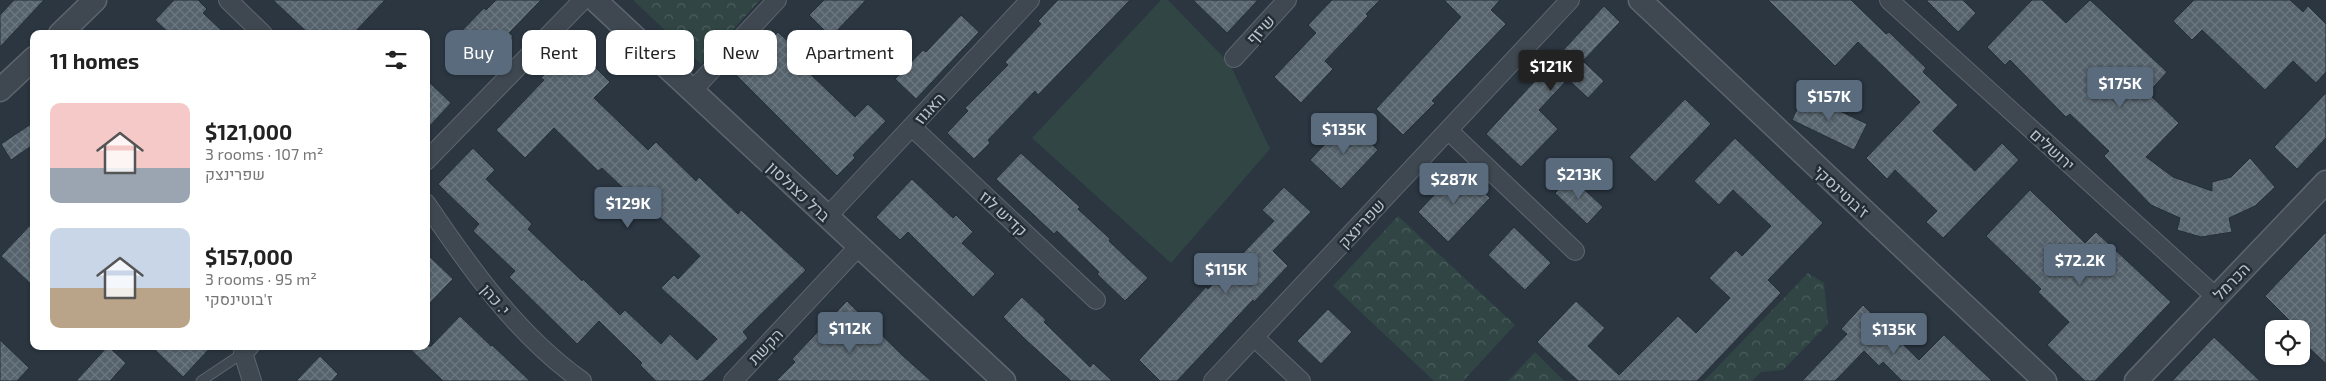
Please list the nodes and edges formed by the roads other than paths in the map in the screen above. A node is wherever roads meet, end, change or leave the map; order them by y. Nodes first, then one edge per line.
1 (96, 0) edge
2 (228, 0) edge
3 (583, 0) edge
4 (595, 0) edge
5 (777, 0) edge
6 (1030, 0) edge
7 (1287, 0) edge
8 (1570, 0) edge
9 (1640, 0) edge
10 (1890, 0) edge
11 (64, 30) edge
12 (259, 30) edge
13 (1234, 58) dead end
14 (30, 62) edge
15 (0, 90) edge
16 (692, 91) junction
17 (912, 126) junction
18 (1448, 130) junction
19 (430, 157) edge
20 (2326, 182) edge
21 (430, 209) edge
22 (827, 217) junction
23 (859, 246) junction
24 (1575, 251) dead end
25 (2216, 297) junction
26 (1096, 300) dead end
27 (1254, 337) junction
28 (247, 350) edge
29 (200, 381) edge
30 (252, 381) edge
31 (582, 381) edge
32 (733, 381) edge
33 (1004, 381) edge
34 (1213, 381) edge
35 (1301, 381) edge
36 (2045, 381) edge
37 (2136, 381) edge

1 - 11 street
2 - 12 street
3 - 19 street
4 - 16 street, ברל כצנלסון
5 - 16 street
6 - 17 street, האגוז
7 - 13 street, שיזף
8 - 18 street, שפרינצק
9 - 36 street, ז'בוטינסקי
10 - 25 street, ירושלים
14 - 15 street
16 - 22 street, ברל כצנלסון
17 - 22 street, האגוז
17 - 26 street, קדיש לוז
18 - 24 street
18 - 27 street, שפרינצק
20 - 25 street, הכרמל
21 - 31 street, י. כהן
22 - 23 street, ברל כצנלסון
23 - 32 street, הקשת
23 - 33 street, ברל כצנלסון
25 - 37 street, הכרמל
27 - 34 street, שפרינצק
27 - 35 street
28 - 29 lane
28 - 30 street

